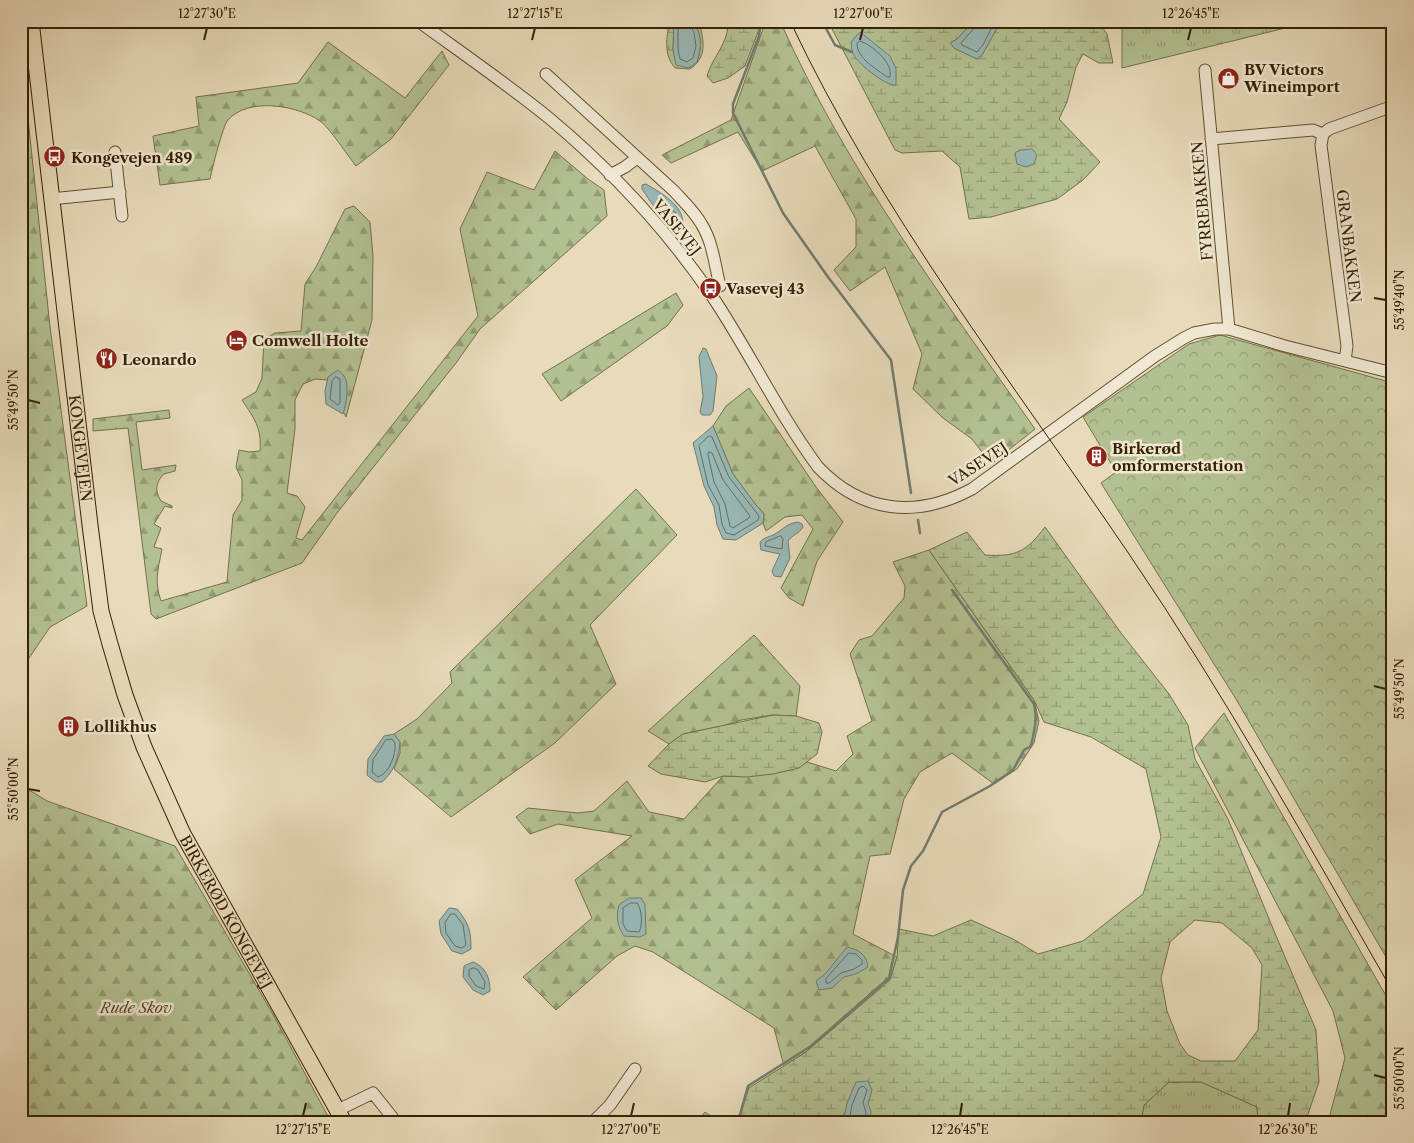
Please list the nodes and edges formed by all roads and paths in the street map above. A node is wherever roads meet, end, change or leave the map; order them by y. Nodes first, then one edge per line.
1 (31, 21) edge
2 (418, 21) edge
3 (1205, 70) dead end
4 (546, 74) dead end
5 (1393, 106) edge
6 (1323, 134) junction
7 (1211, 139) junction
8 (115, 152) dead end
9 (636, 158) junction
10 (610, 175) junction
11 (120, 192) junction
12 (50, 199) junction
13 (122, 216) dead end
14 (720, 286) dead end
15 (1229, 329) junction
16 (1345, 361) junction
17 (1393, 373) edge
18 (125, 695) joint
19 (635, 1068) dead end
20 (341, 1116) edge
21 (396, 1122) edge
22 (594, 1122) edge

1 - 12 main road, KONGEVEJEN
2 - 10 street, VASEVEJ
3 - 7 street, FYRREBAKKEN
4 - 9 street, VASEVEJ
5 - 6 street
6 - 7 street
6 - 16 street, GRANBAKKEN
7 - 15 street, FYRREBAKKEN
8 - 11 street
9 - 10 street
9 - 14 street, VASEVEJ
10 - 15 street, VASEVEJ
11 - 12 street
11 - 13 street
12 - 18 main road, KONGEVEJEN
15 - 16 street, VASEVEJ
16 - 17 street, VASEVEJ
18 - 20 main road, BIRKERØD KONGEVEJ
19 - 22 street
20 - 21 street

